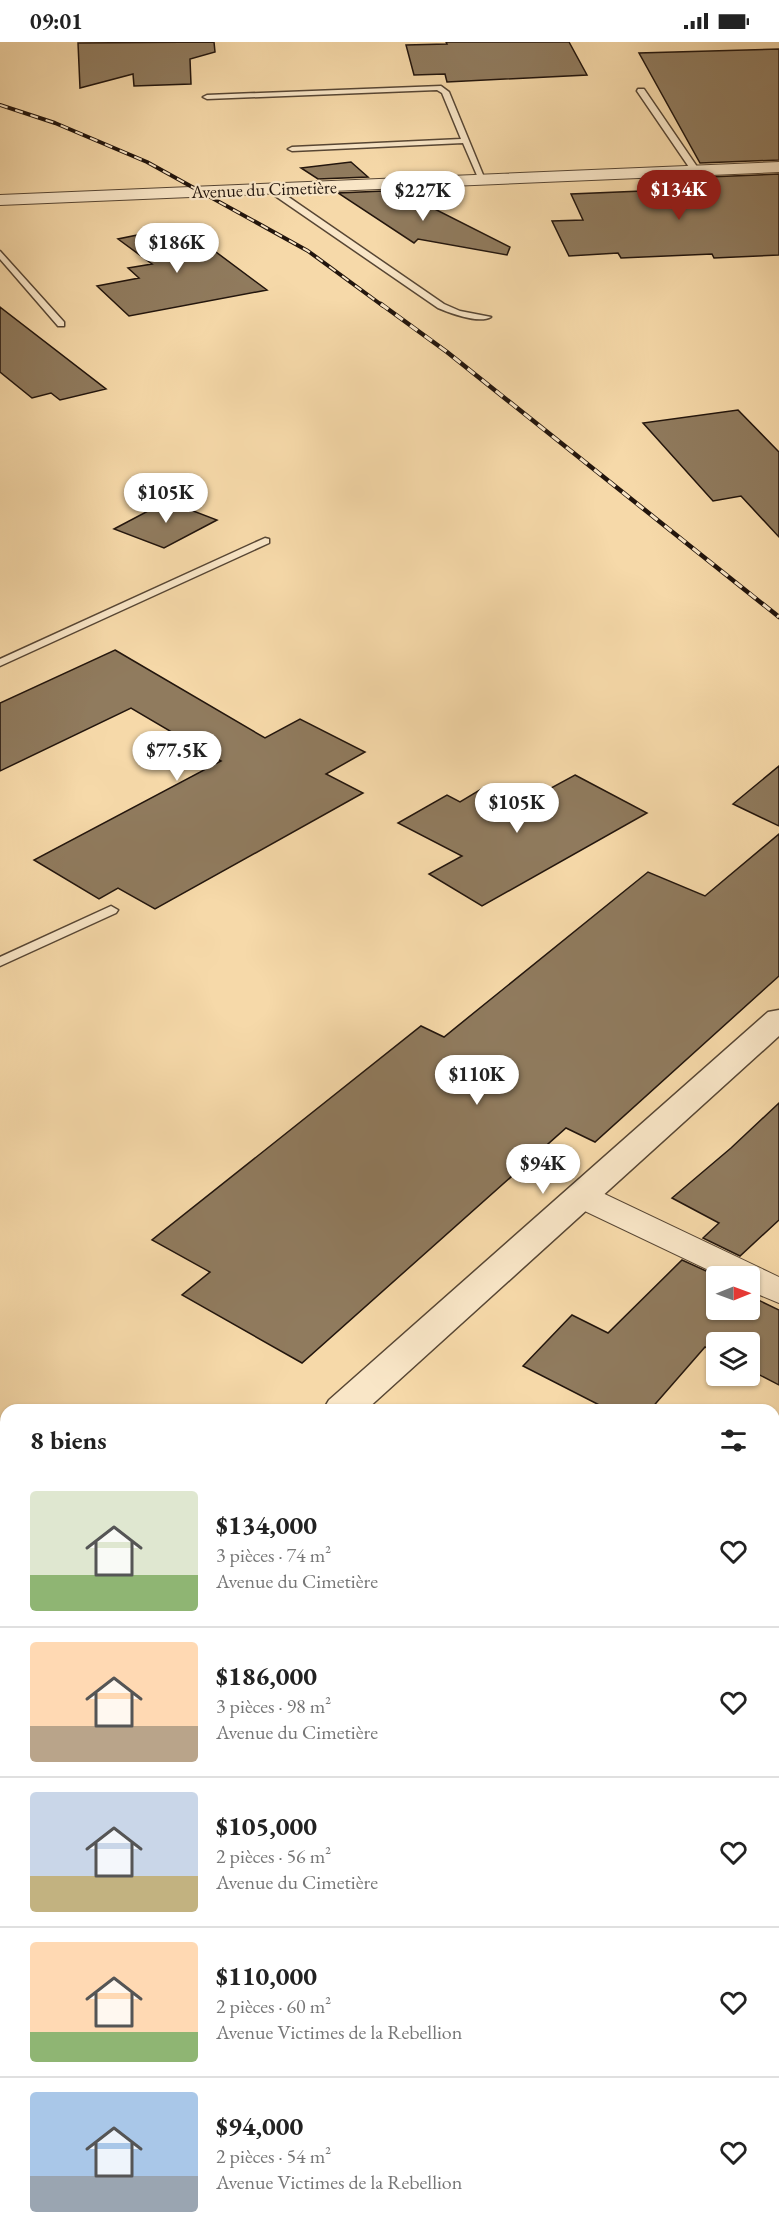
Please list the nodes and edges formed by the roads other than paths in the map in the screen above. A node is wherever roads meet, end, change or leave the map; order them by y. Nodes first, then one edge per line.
1 (641, 91) dead end
2 (207, 98) dead end
3 (466, 141) junction
4 (292, 149) dead end
5 (779, 167) edge
6 (696, 171) junction
7 (483, 180) junction
8 (271, 189) junction
9 (0, 200) edge
10 (0, 254) edge
11 (486, 317) dead end
12 (61, 324) dead end
13 (265, 541) dead end
14 (0, 663) edge
15 (111, 910) dead end
16 (0, 962) edge
17 (779, 1019) edge
18 (581, 1196) junction
19 (726, 1266) edge
20 (760, 1282) edge
21 (779, 1291) edge
22 (349, 1404) edge

1 - 6 lane
2 - 3 lane
3 - 4 lane
3 - 7 lane
5 - 6 street, Avenue du Cimetière
6 - 7 street, Avenue du Cimetière
7 - 8 street, Avenue du Cimetière
8 - 9 street, Avenue du Cimetière
8 - 11 lane
10 - 12 lane
13 - 14 lane
15 - 16 lane
17 - 18 street
18 - 19 street
18 - 22 street
20 - 21 street

